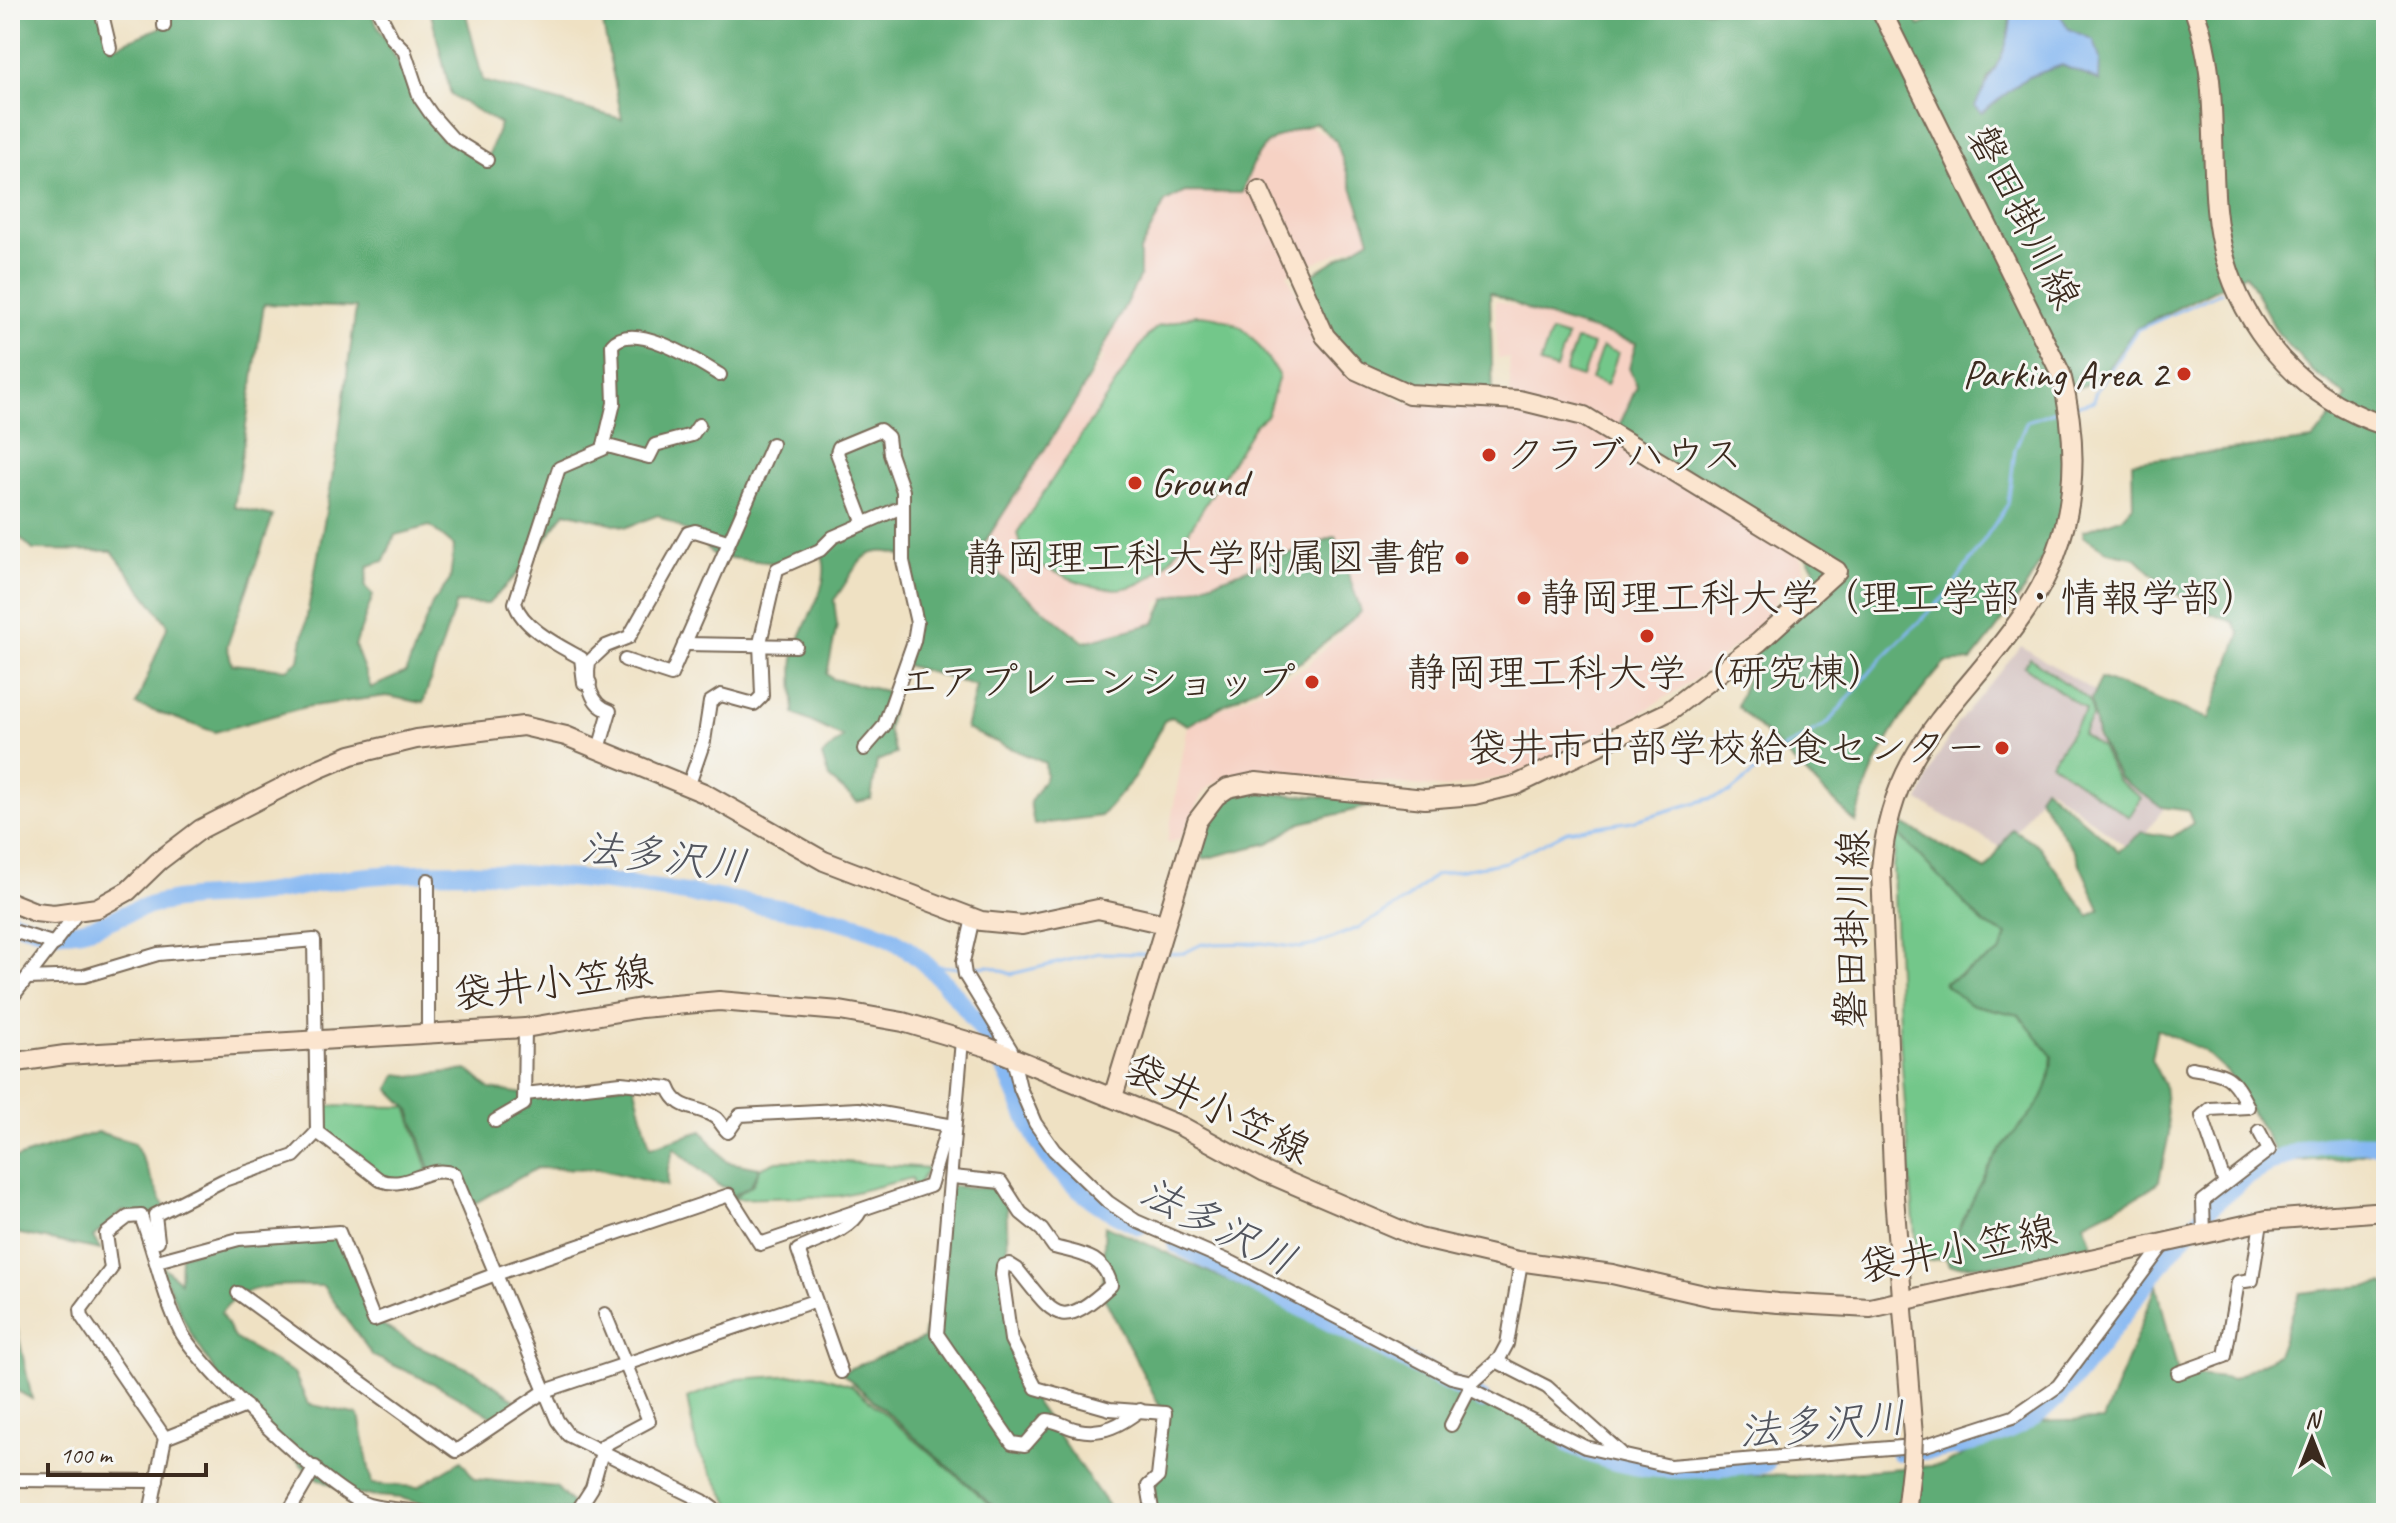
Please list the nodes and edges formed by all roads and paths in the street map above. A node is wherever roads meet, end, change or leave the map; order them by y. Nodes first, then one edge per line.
1 (101, 10) edge
2 (164, 10) edge
3 (378, 10) edge
4 (1881, 10) edge
5 (2194, 10) edge
6 (164, 26) dead end
7 (110, 48) dead end
8 (487, 160) dead end
9 (1259, 190) dead end
10 (720, 375) dead end
11 (699, 425) dead end
12 (2386, 426) edge
13 (772, 444) dead end
14 (604, 445) junction
15 (902, 507) junction
16 (864, 524) junction
17 (727, 541) junction
18 (760, 643) junction
19 (684, 644) junction
20 (796, 646) dead end
21 (625, 660) dead end
22 (590, 683) junction
23 (599, 749) junction
24 (864, 749) dead end
25 (688, 787) junction
26 (428, 880) dead end
27 (10, 902) edge
28 (74, 918) junction
29 (973, 918) junction
30 (1165, 924) junction
31 (10, 930) edge
32 (57, 942) junction
33 (28, 978) junction
34 (10, 1000) edge
35 (525, 1028) junction
36 (428, 1034) junction
37 (314, 1040) junction
38 (962, 1040) junction
39 (1012, 1059) junction
40 (10, 1063) edge
41 (2191, 1068) dead end
42 (525, 1094) junction
43 (1113, 1097) junction
44 (495, 1121) dead end
45 (952, 1125) junction
46 (2259, 1131) dead end
47 (317, 1132) junction
48 (953, 1177) junction
49 (2224, 1181) junction
50 (861, 1210) junction
51 (2386, 1211) edge
52 (2261, 1222) junction
53 (2204, 1234) junction
54 (2164, 1244) junction
55 (161, 1260) junction
56 (1521, 1262) junction
57 (496, 1274) junction
58 (238, 1293) dead end
59 (814, 1301) junction
60 (1903, 1301) junction
61 (605, 1314) dead end
62 (1496, 1361) junction
63 (625, 1364) junction
64 (841, 1372) dead end
65 (2178, 1373) dead end
66 (1471, 1386) junction
67 (545, 1391) junction
68 (246, 1406) junction
69 (1140, 1410) junction
70 (1581, 1421) junction
71 (1451, 1425) dead end
72 (165, 1438) junction
73 (1579, 1445) junction
74 (603, 1451) junction
75 (1625, 1456) junction
76 (315, 1467) junction
77 (10, 1480) edge
78 (157, 1481) junction
79 (363, 1509) edge
80 (390, 1510) edge
81 (150, 1513) edge
82 (288, 1513) edge
83 (430, 1513) edge
84 (576, 1513) edge
85 (719, 1513) edge
86 (1143, 1513) edge
87 (1906, 1513) edge

1 - 7 street
2 - 6 street
3 - 8 street
4 - 60 main road, 磐田掛川線
5 - 12 main road
9 - 30 main road
10 - 14 street
11 - 14 street
13 - 17 street
14 - 22 street
15 - 16 street
15 - 16 street
15 - 24 street
16 - 18 street
17 - 19 street
17 - 22 street
18 - 19 street
18 - 20 street
18 - 25 street
19 - 21 street
22 - 23 street
23 - 25 main road
23 - 28 main road
25 - 29 main road
26 - 36 street
27 - 28 main road
28 - 32 street
29 - 30 main road
29 - 39 street
30 - 43 main road
31 - 32 street
32 - 33 street
33 - 34 street
33 - 37 street
35 - 36 main road, 袋井小笠線
35 - 38 main road, 袋井小笠線
35 - 42 street
36 - 37 main road, 袋井小笠線
37 - 40 main road, 袋井小笠線
37 - 47 street
38 - 39 main road, 袋井小笠線
38 - 45 street
39 - 43 main road, 袋井小笠線
39 - 66 street
41 - 49 street
42 - 44 street
42 - 45 street
43 - 56 main road, 袋井小笠線
45 - 48 street
45 - 50 street
46 - 49 street
47 - 55 street
47 - 57 street
48 - 69 street
48 - 69 street
49 - 53 street
50 - 57 street
50 - 59 street
51 - 52 main road, 袋井小笠線
52 - 53 main road, 袋井小笠線
52 - 65 street
53 - 54 main road, 袋井小笠線
54 - 60 main road, 袋井小笠線
54 - 75 street
55 - 57 street
55 - 68 street
55 - 72 street
56 - 60 main road, 袋井小笠線
56 - 62 street
57 - 67 street
58 - 67 street
59 - 63 street
59 - 64 street
60 - 87 main road, 磐田掛川線, bridge
61 - 63 street
62 - 66 street
62 - 70 street
63 - 67 street
63 - 74 street
66 - 71 street
66 - 73 street
67 - 74 street
68 - 72 street
68 - 76 street
69 - 86 street
70 - 73 street
70 - 75 street
72 - 78 street
73 - 75 street
74 - 84 street
74 - 85 street
76 - 79 street
76 - 82 street
77 - 78 street
78 - 81 street
79 - 80 street
80 - 83 street

